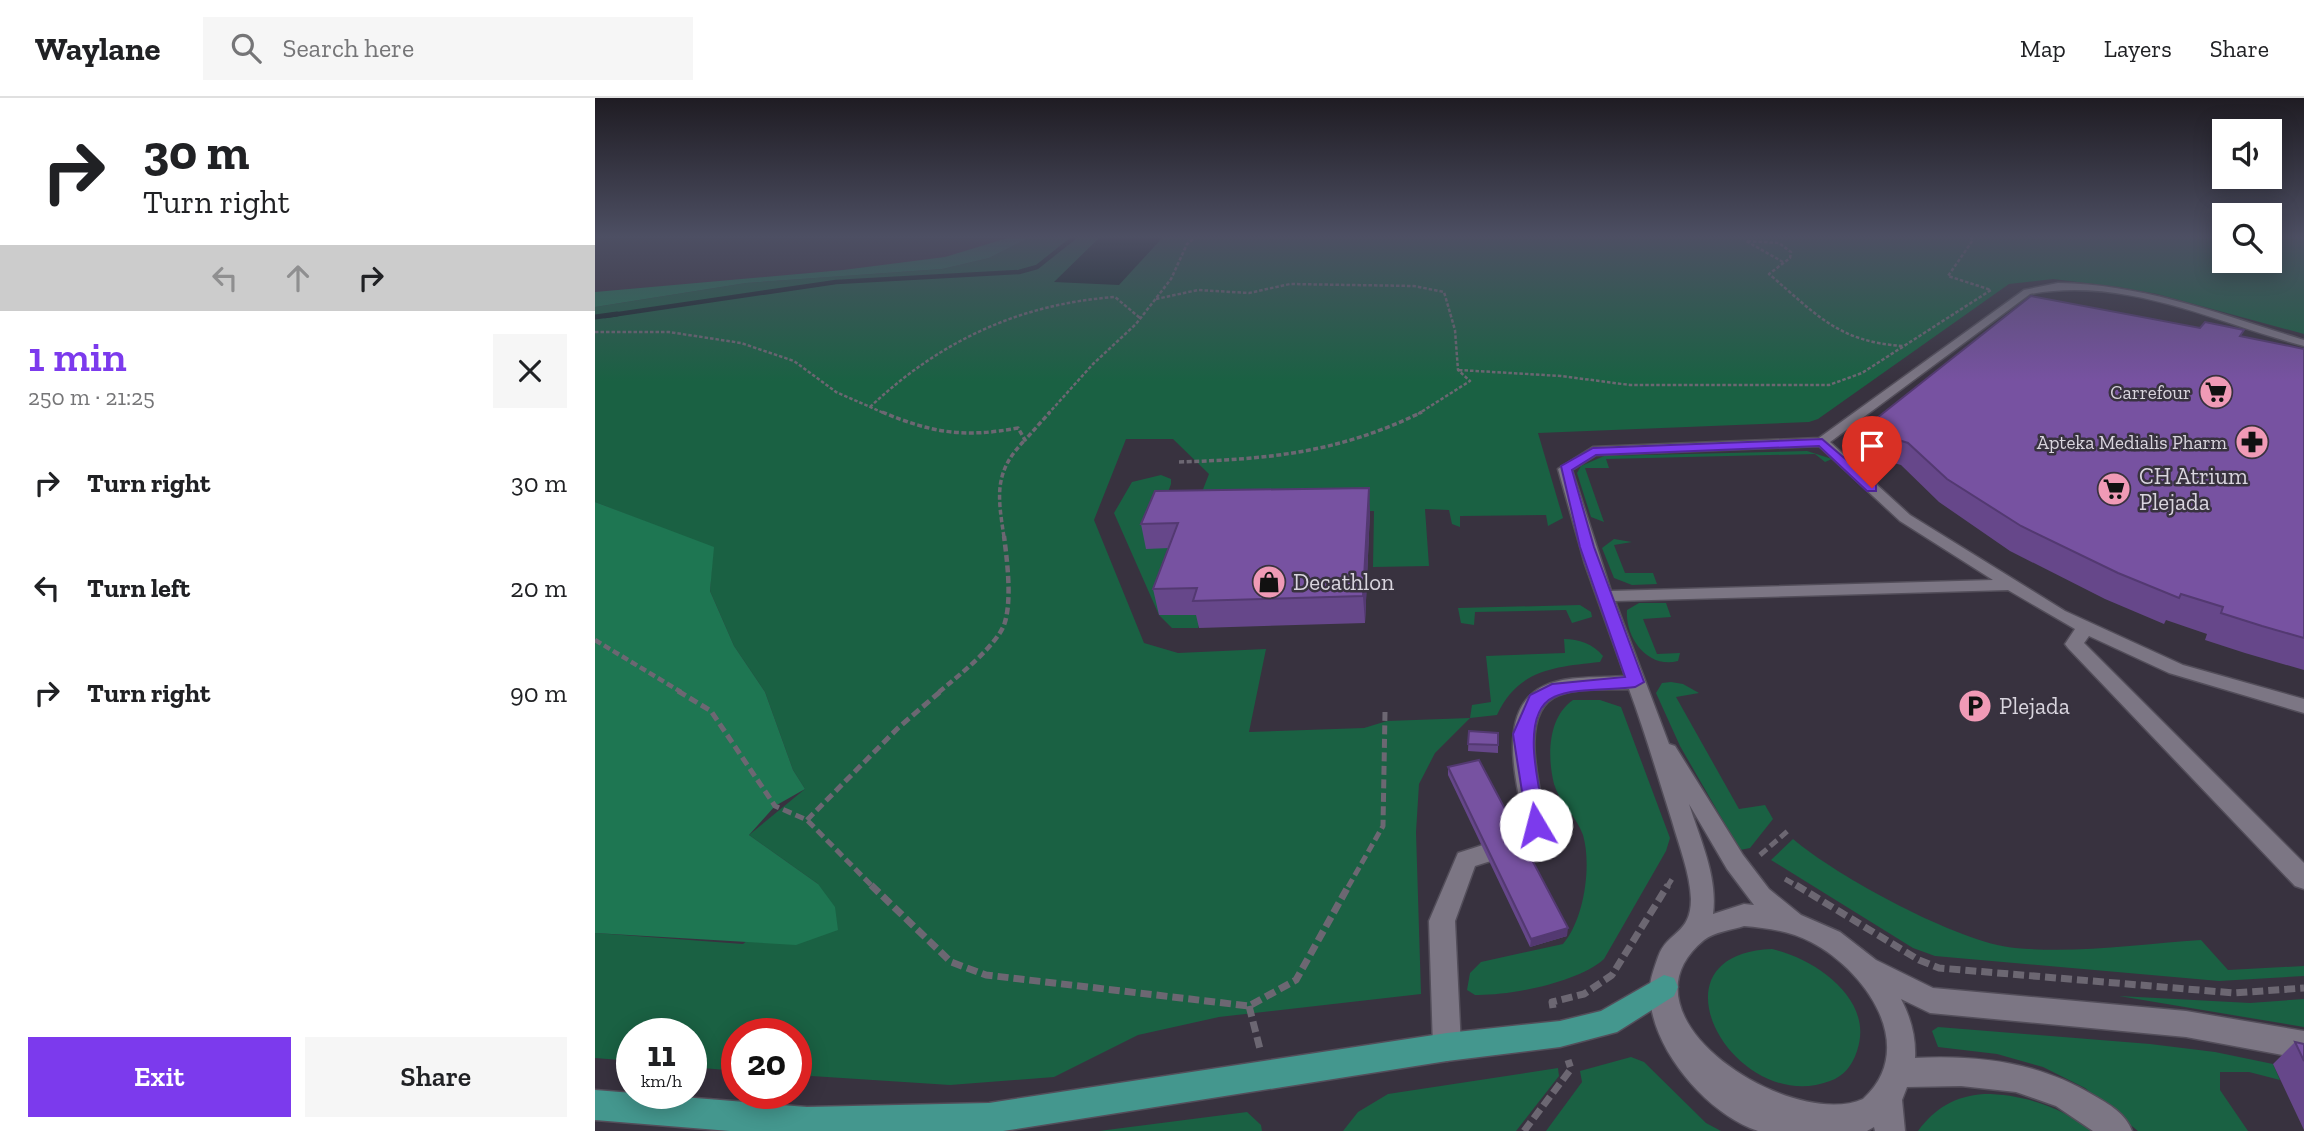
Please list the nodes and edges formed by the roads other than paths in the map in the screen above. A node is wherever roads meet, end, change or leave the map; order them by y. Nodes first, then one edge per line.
1 (2304, 342) edge
2 (1822, 442) junction
3 (2008, 584) junction
4 (1604, 596) junction
5 (2085, 628) junction
6 (1635, 682) junction
7 (2304, 706) edge
8 (1652, 724) junction
9 (1518, 843) edge
10 (1486, 853) edge
11 (2304, 879) edge
12 (1797, 923) junction
13 (1699, 928) junction
14 (1865, 968) junction
15 (1664, 987) junction
16 (2304, 1045) edge
17 (1447, 1047) junction
18 (1894, 1086) junction
19 (595, 1105) edge
20 (1807, 1130) edge
21 (1890, 1131) edge
22 (2117, 1131) edge

1 - 2 street
2 - 3 street
2 - 4 street
3 - 4 street
3 - 5 street
4 - 6 street
5 - 7 street
5 - 11 street
6 - 8 street
6 - 9 street
8 - 12 street
8 - 13 street
10 - 17 street
12 - 13 street
12 - 14 street
13 - 15 street
14 - 16 street
14 - 18 street
15 - 17 main road
15 - 20 street
17 - 19 main road
18 - 20 street
18 - 21 street
18 - 22 street

